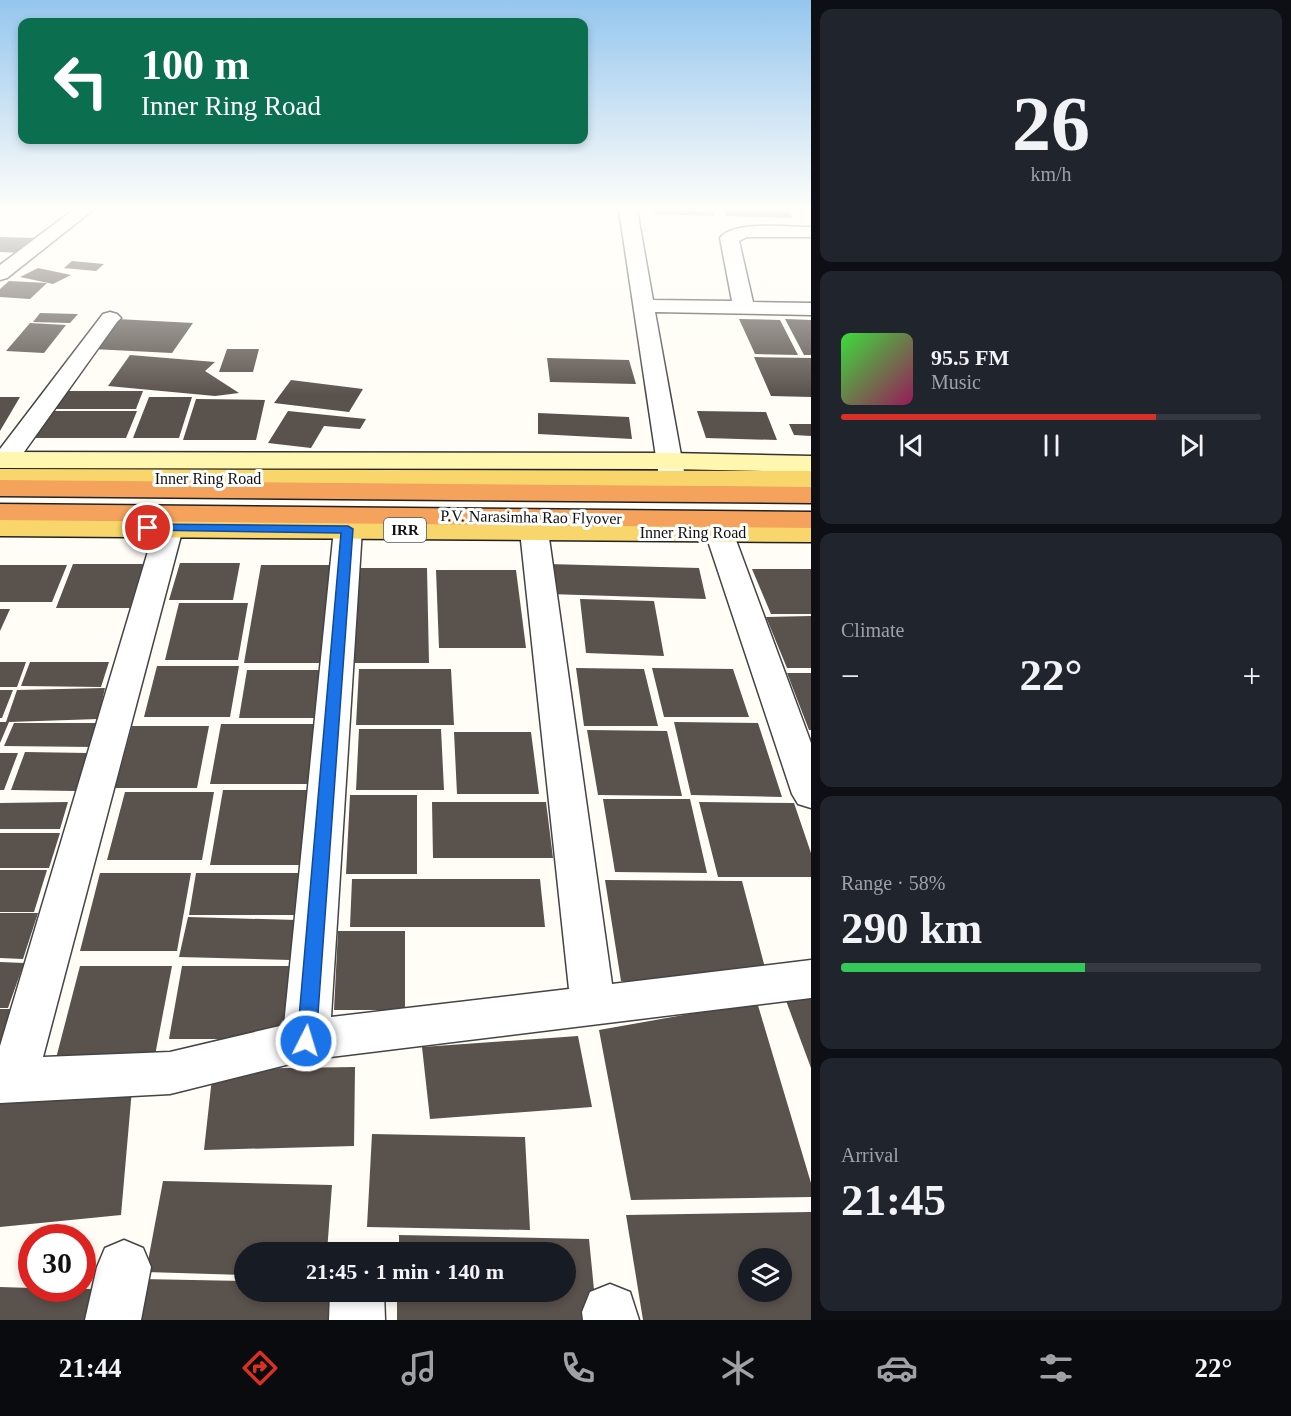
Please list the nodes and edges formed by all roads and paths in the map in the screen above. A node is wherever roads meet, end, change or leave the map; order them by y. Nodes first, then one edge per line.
1 (638, 272) edge
2 (736, 272) edge
3 (644, 306) junction
4 (744, 308) junction
5 (811, 309) edge
6 (110, 318) dead end
7 (811, 464) edge
8 (2, 466) edge
9 (671, 469) junction
10 (811, 479) edge
11 (0, 488) edge
12 (811, 495) edge
13 (0, 512) edge
14 (811, 520) edge
15 (0, 527) edge
16 (169, 528) junction
17 (348, 529) junction
18 (534, 531) junction
19 (719, 532) junction
20 (811, 533) edge
21 (811, 794) edge
22 (811, 980) edge
23 (593, 1006) junction
24 (306, 1041) junction
25 (7, 1080) edge
26 (124, 1267) dead end
27 (357, 1302) edge
28 (113, 1320) edge
29 (357, 1320) edge

1 - 3 street
2 - 4 street
3 - 4 street
3 - 9 street
4 - 5 street
6 - 8 street
7 - 9 street
8 - 9 main road, Inner Ring Road
9 - 10 main road, Inner Ring Road
11 - 12 highway, P.V. Narasimha Rao Flyover
13 - 14 highway, P.V. Narasimha Rao Flyover
15 - 16 main road, Inner Ring Road / IRR
16 - 17 main road, Inner Ring Road / IRR
16 - 25 street
17 - 18 main road, Inner Ring Road / IRR
17 - 24 street
18 - 19 main road, Inner Ring Road / IRR
18 - 23 street
19 - 20 main road, Inner Ring Road / IRR
19 - 21 street
22 - 23 street
23 - 24 street
24 - 25 street
26 - 28 street
27 - 29 street

